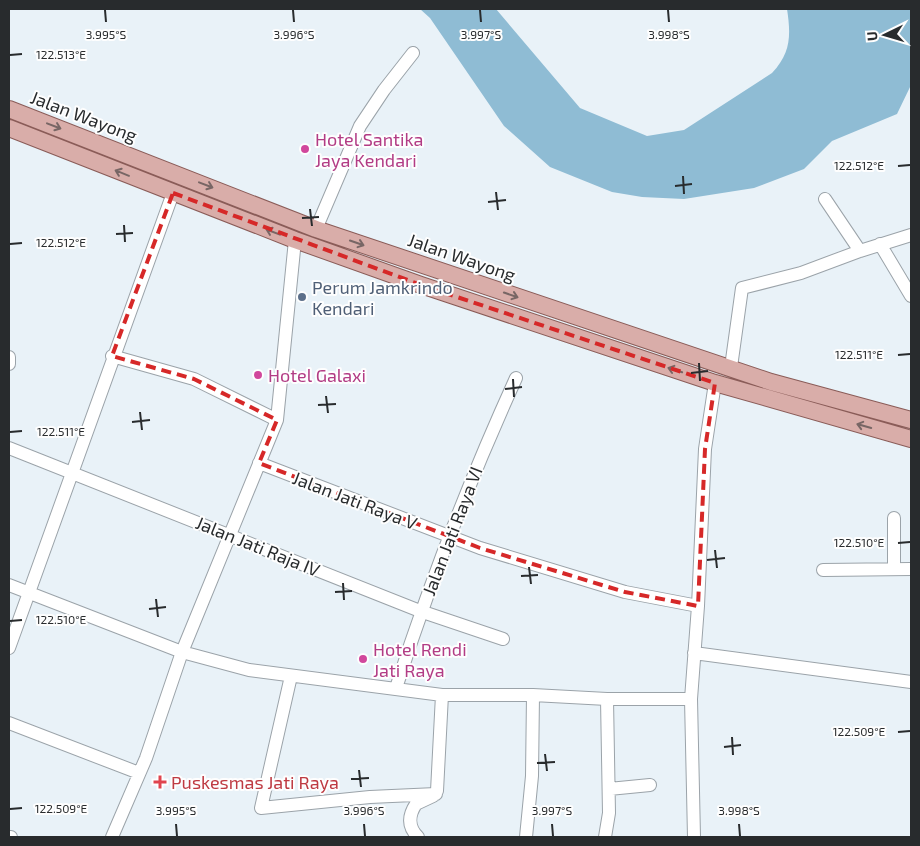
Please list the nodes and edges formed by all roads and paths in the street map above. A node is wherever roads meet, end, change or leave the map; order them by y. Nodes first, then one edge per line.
1 (413, 53) dead end
2 (9, 109) edge
3 (9, 128) edge
4 (172, 193) junction
5 (825, 199) dead end
6 (316, 229) junction
7 (911, 235) edge
8 (295, 240) junction
9 (880, 244) junction
10 (860, 251) junction
11 (911, 296) edge
12 (112, 356) junction
13 (9, 357) edge
14 (9, 364) edge
15 (731, 367) junction
16 (516, 378) dead end
17 (715, 383) junction
18 (277, 420) junction
19 (911, 420) edge
20 (911, 439) edge
21 (9, 448) edge
22 (259, 463) junction
23 (71, 473) junction
24 (894, 518) dead end
25 (231, 535) junction
26 (451, 537) junction
27 (894, 568) junction
28 (911, 569) edge
29 (823, 570) dead end
30 (9, 586) edge
31 (28, 592) junction
32 (698, 606) junction
33 (420, 611) junction
34 (503, 638) dead end
35 (9, 648) edge
36 (182, 652) junction
37 (694, 653) junction
38 (291, 676) junction
39 (911, 682) edge
40 (396, 688) junction
41 (532, 694) junction
42 (442, 696) junction
43 (608, 699) junction
44 (691, 699) junction
45 (9, 723) edge
46 (139, 774) junction
47 (650, 785) dead end
48 (609, 789) junction
49 (436, 794) junction
50 (112, 837) edge
51 (418, 837) edge
52 (526, 837) edge
53 (605, 837) edge
54 (694, 837) edge

1 - 6 street
2 -> 6 main road, Jalan Wayong
4 -> 3 main road
8 -> 4 main road
4 - 12 street
5 - 10 street
6 -> 15 main road, Jalan Wayong
7 - 9 street
17 -> 8 main road
8 - 18 street
9 - 10 street
9 - 11 street
10 - 15 street
12 - 18 street
12 - 23 street
13 - 14 street
15 - 19 main road, Jalan Wayong
16 - 26 street, Jalan Jati Raya VI
20 -> 17 main road
17 - 32 street
18 - 22 street
21 - 23 street, Jalan Jati Raja IV
22 - 25 street
22 - 26 street, Jalan Jati Raya V
23 - 25 street, Jalan Jati Raja IV
23 - 31 street
24 - 27 street
25 - 33 street, Jalan Jati Raja IV
25 - 36 street
26 - 32 street, Jalan Jati Raya V
26 - 33 street, Jalan Jati Raya VI
27 - 28 street
27 - 29 street
30 - 31 street
31 - 35 street
31 - 36 street
32 - 37 street
33 - 34 street, Jalan Jati Raja IV
33 - 40 street, Jalan Jati Raya VI
36 - 38 street
36 - 46 street
37 - 39 street
37 - 44 street
38 - 40 street
38 - 49 street
40 - 42 street
41 - 42 street
41 - 43 street
41 - 52 street
42 - 49 street
43 - 44 street
43 - 48 street
44 - 54 street
45 - 46 street
46 - 50 street
47 - 48 street
48 - 53 street
49 - 51 street

